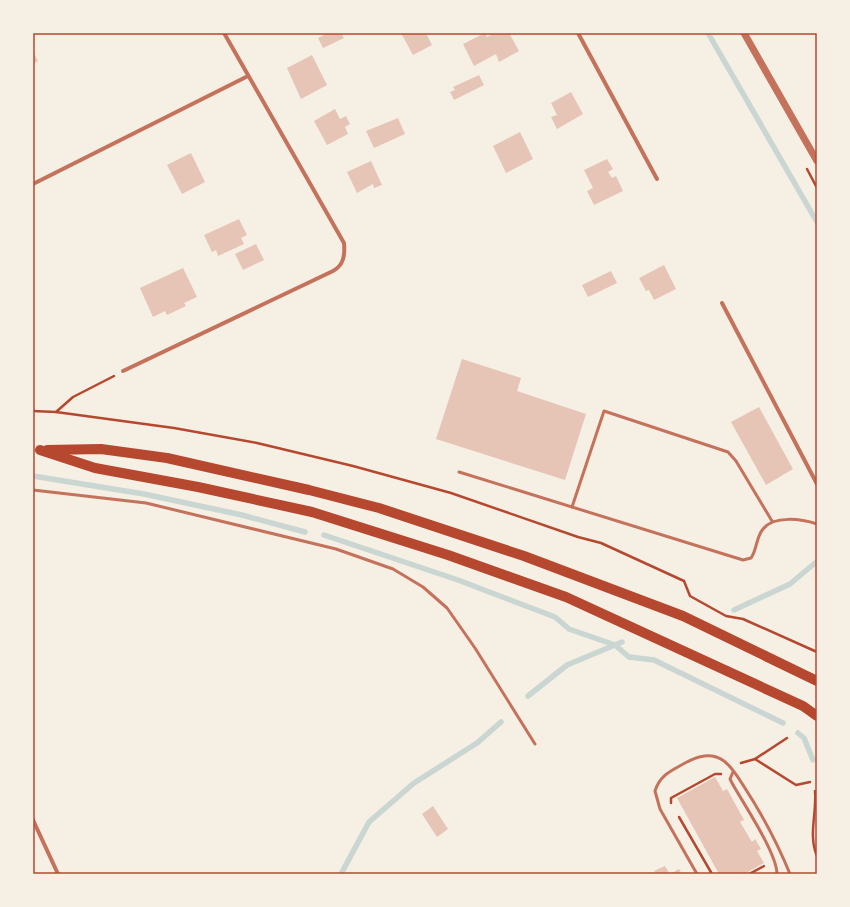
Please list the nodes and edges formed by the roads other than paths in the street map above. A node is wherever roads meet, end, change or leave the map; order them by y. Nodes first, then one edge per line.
1 (224, 33) edge
2 (744, 33) edge
3 (579, 35) edge
4 (248, 76) junction
5 (817, 161) edge
6 (657, 180) dead end
7 (33, 184) edge
8 (722, 303) dead end
9 (124, 371) road end
10 (36, 450) edge
11 (459, 472) dead end
12 (817, 484) edge
13 (33, 490) edge
14 (572, 507) junction
15 (772, 521) junction
16 (817, 524) edge
17 (817, 681) edge
18 (817, 716) edge
19 (535, 744) dead end
20 (732, 770) junction
21 (33, 820) edge
22 (58, 874) edge
23 (697, 874) edge
24 (777, 874) edge
25 (790, 874) edge

1 - 4 street
2 - 5 street
3 - 6 street
4 - 7 street
4 - 9 street
8 - 12 street
10 - 17 main road
10 - 18 main road
11 - 14 lane
13 - 19 lane
14 - 15 lane
14 - 15 lane
15 - 16 lane
20 - 23 lane
20 - 24 lane
20 - 25 lane
21 - 22 street

